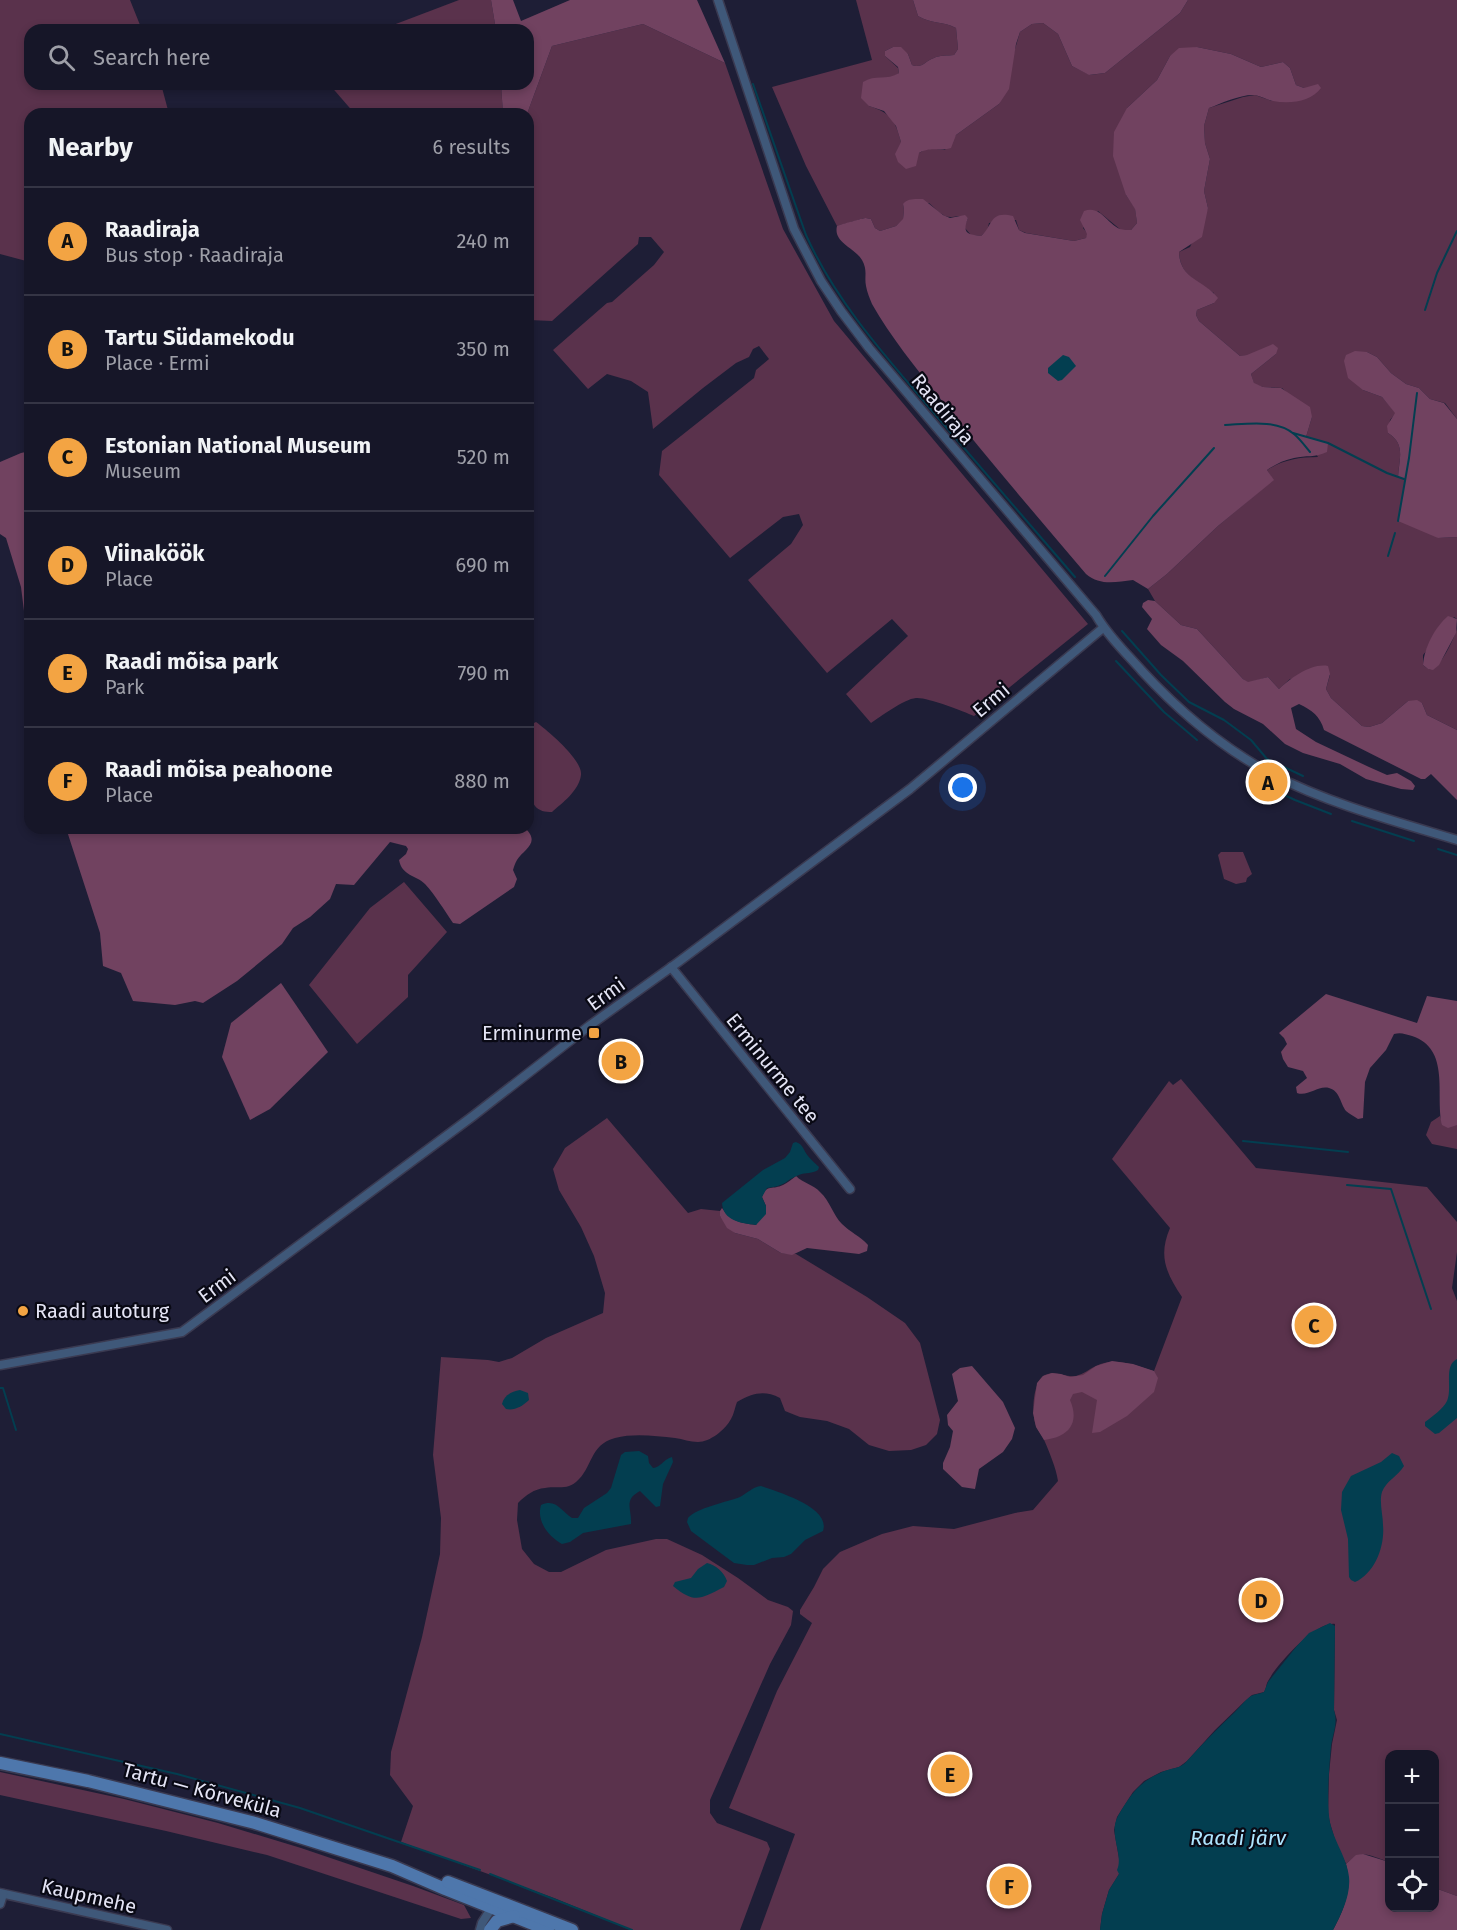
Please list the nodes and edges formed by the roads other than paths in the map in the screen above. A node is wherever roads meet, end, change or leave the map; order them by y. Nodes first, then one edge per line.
1 (718, 0) edge
2 (1103, 628) junction
3 (1457, 840) edge
4 (671, 968) junction
5 (850, 1189) dead end
6 (0, 1365) edge
7 (0, 1763) edge
8 (2, 1893) edge
9 (0, 1904) edge
10 (494, 1904) junction
11 (514, 1916) junction
12 (166, 1930) edge
13 (480, 1930) edge
14 (489, 1930) edge
15 (549, 1930) edge
16 (572, 1930) edge

1 - 2 street, Raadiraja
2 - 3 street, Raadiraja
2 - 4 street, Ermi
4 - 5 street, Erminurme tee
4 - 6 street, Ermi
7 - 10 main road, Tartu — Kõrveküla
8 - 9 street, Kaupmehe
8 - 12 street, Kaupmehe
10 - 11 main road, Tartu — Kõrveküla
10 - 13 street
10 - 14 street
10 - 16 main road, Tartu — Kõrveküla
11 - 14 main road
11 - 15 main road, Tartu — Kõrveküla

